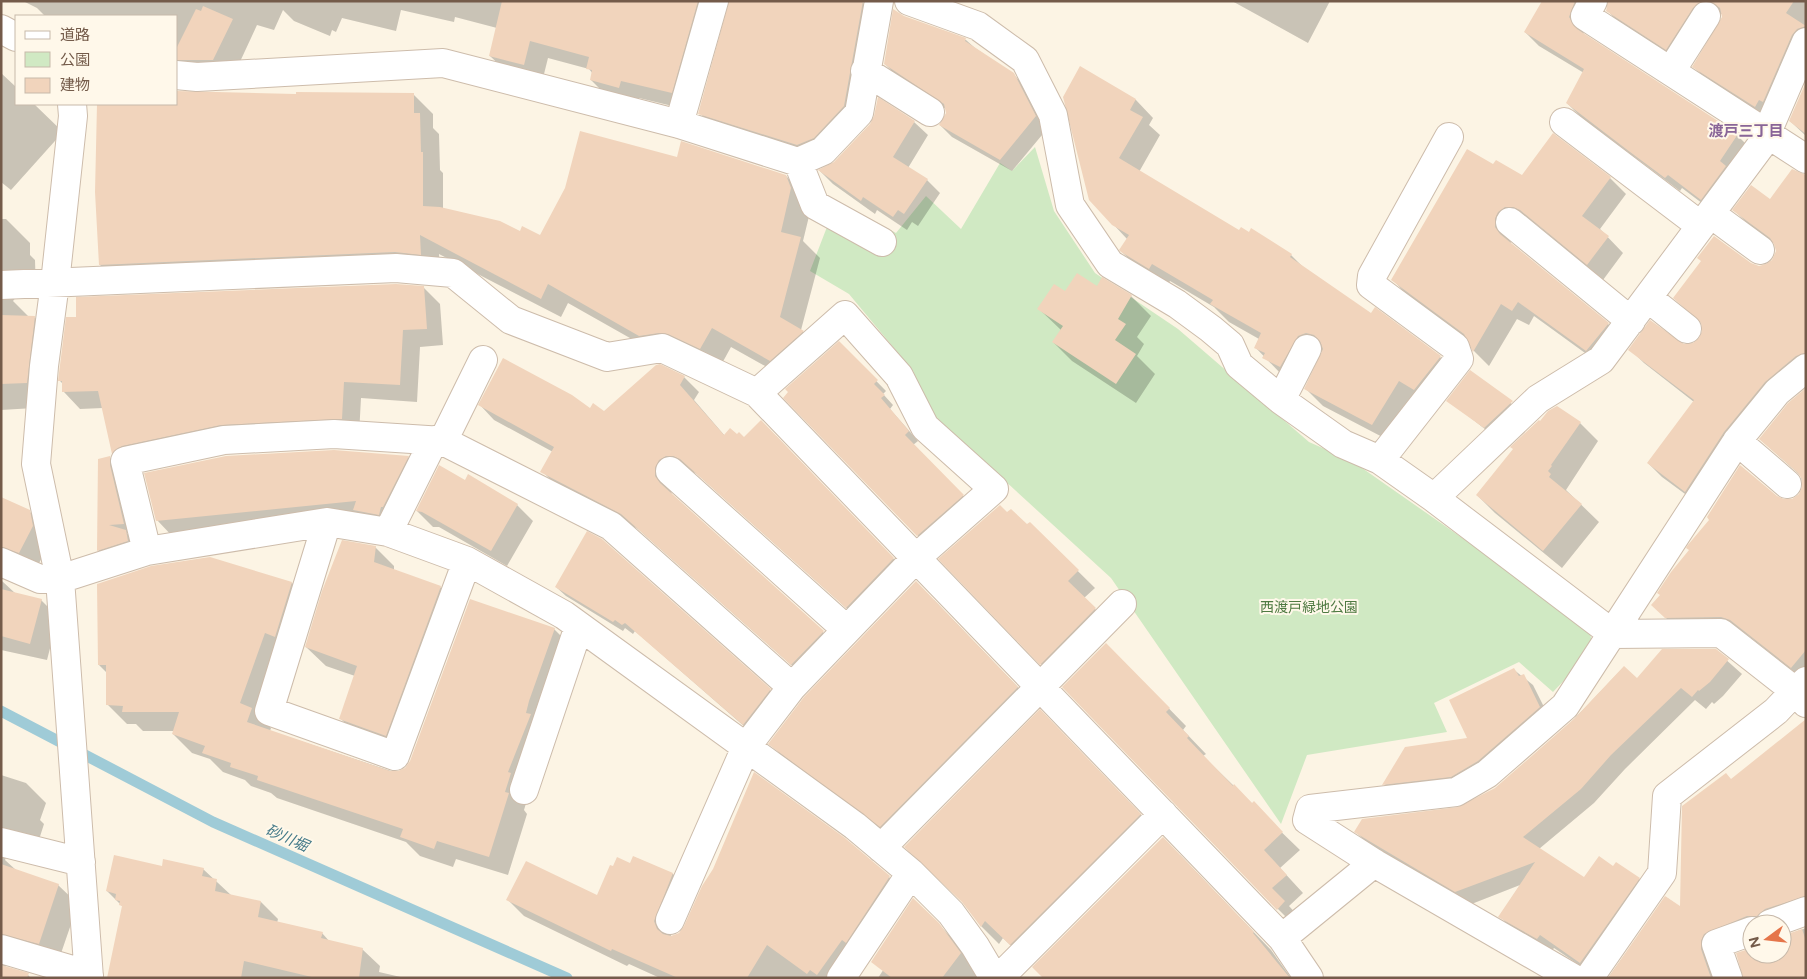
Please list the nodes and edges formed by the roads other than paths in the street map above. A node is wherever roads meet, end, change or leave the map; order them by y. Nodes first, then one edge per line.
1 (714, 1) edge
2 (879, 1) edge
3 (909, 1) edge
4 (1593, 1) edge
5 (1706, 16) dead end
6 (1, 29) edge
7 (15, 36) edge
8 (1803, 56) edge
9 (865, 71) junction
10 (1671, 71) junction
11 (178, 75) edge
12 (72, 105) edge
13 (930, 112) dead end
14 (1564, 122) dead end
15 (679, 124) junction
16 (1767, 133) junction
17 (1449, 137) dead end
18 (1806, 159) edge
19 (798, 162) junction
20 (1706, 220) junction
21 (1510, 222) dead end
22 (882, 242) dead end
23 (1760, 250) dead end
24 (55, 283) junction
25 (1, 285) edge
26 (1648, 298) junction
27 (1631, 320) junction
28 (1687, 329) dead end
29 (1307, 349) dead end
30 (483, 360) dead end
31 (1806, 368) edge
32 (757, 393) junction
33 (1281, 400) junction
34 (439, 441) junction
35 (1737, 441) junction
36 (1380, 460) junction
37 (670, 471) dead end
38 (1787, 484) dead end
39 (1434, 498) junction
40 (327, 522) junction
41 (388, 532) junction
42 (147, 551) junction
43 (917, 556) junction
44 (467, 561) junction
45 (1, 562) edge
46 (60, 579) junction
47 (1122, 604) dead end
48 (579, 626) junction
49 (847, 630) junction
50 (1613, 634) junction
51 (792, 687) junction
52 (1042, 688) junction
53 (1802, 691) edge
54 (746, 747) junction
55 (524, 790) dead end
56 (1163, 814) junction
57 (1, 842) edge
58 (881, 848) junction
59 (81, 862) junction
60 (1374, 863) junction
61 (911, 873) junction
62 (1806, 911) edge
63 (1792, 916) edge
64 (670, 920) dead end
65 (1742, 935) edge
66 (1282, 938) junction
67 (1, 949) edge
68 (89, 976) edge
69 (841, 978) edge
70 (994, 978) edge
71 (999, 978) edge
72 (1309, 978) edge
73 (1573, 978) edge
74 (1590, 978) edge
75 (1728, 978) edge

1 - 15 street
2 - 9 street
3 - 33 street
4 - 10 street
5 - 10 street
6 - 7 street
8 - 16 street
9 - 13 street
9 - 19 street
10 - 16 street
11 - 15 street
12 - 24 street
14 - 20 street
15 - 19 street
16 - 18 street
16 - 20 street
17 - 36 street
19 - 22 street
20 - 23 street
20 - 26 street
21 - 27 street
24 - 25 street
24 - 32 street
24 - 46 street
26 - 27 street
26 - 28 street
27 - 39 street
29 - 33 street
30 - 34 street
31 - 35 street
32 - 43 street
32 - 43 street
33 - 36 street
34 - 41 street
34 - 42 street
34 - 51 street
35 - 38 street
35 - 50 street
36 - 39 street
37 - 49 street
39 - 50 street
40 - 41 street
40 - 42 street
40 - 44 street
41 - 44 street
42 - 46 street
43 - 49 street
43 - 52 street
44 - 48 street
45 - 46 street
46 - 59 street
47 - 52 street
48 - 54 street
48 - 55 street
49 - 51 street
50 - 53 street
50 - 60 street
51 - 54 street
52 - 56 street
52 - 58 street
53 - 74 street
54 - 58 street
54 - 64 street
56 - 66 street
56 - 71 street
57 - 59 street
58 - 61 street
59 - 68 street
60 - 66 street
60 - 73 street
61 - 69 street
61 - 70 street
62 - 63 street
65 - 75 street
66 - 72 street
67 - 68 street

